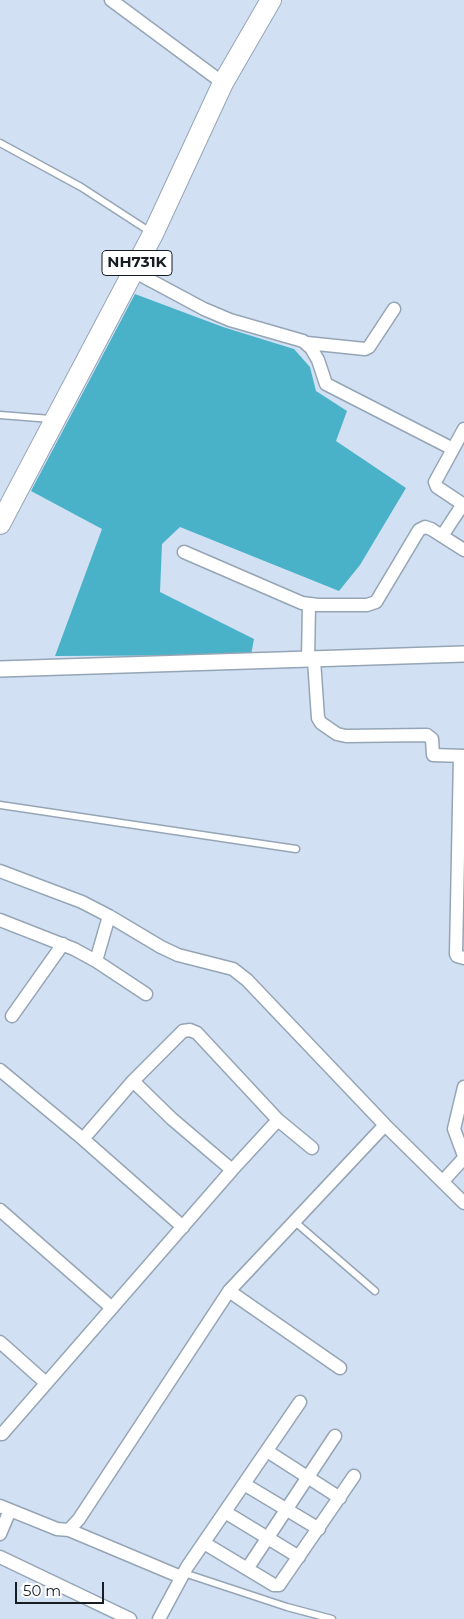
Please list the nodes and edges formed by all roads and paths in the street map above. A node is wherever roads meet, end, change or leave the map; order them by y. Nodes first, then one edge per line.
1 (111, 0) edge
2 (271, 0) edge
3 (223, 83) junction
4 (0, 143) edge
5 (153, 234) junction
6 (133, 271) junction
7 (394, 309) dead end
8 (307, 343) junction
9 (0, 415) edge
10 (55, 420) junction
11 (464, 429) edge
12 (453, 449) junction
13 (464, 505) edge
14 (0, 524) edge
15 (442, 536) junction
16 (464, 550) edge
17 (184, 552) dead end
18 (309, 605) junction
19 (464, 654) edge
20 (311, 660) junction
21 (0, 669) edge
22 (462, 756) edge
23 (0, 805) edge
24 (296, 849) dead end
25 (0, 870) edge
26 (110, 916) junction
27 (0, 920) edge
28 (63, 944) junction
29 (464, 958) edge
30 (96, 961) junction
31 (146, 994) dead end
32 (12, 1016) dead end
33 (3, 1078) edge
34 (134, 1081) junction
35 (464, 1087) edge
36 (278, 1120) junction
37 (385, 1125) junction
38 (83, 1139) junction
39 (312, 1148) dead end
40 (464, 1157) edge
41 (232, 1170) junction
42 (443, 1182) junction
43 (464, 1203) edge
44 (0, 1210) edge
45 (294, 1221) junction
46 (183, 1227) junction
47 (229, 1291) junction
48 (375, 1291) dead end
49 (112, 1308) junction
50 (0, 1342) edge
51 (340, 1368) dead end
52 (46, 1383) junction
53 (300, 1402) dead end
54 (2, 1434) dead end
55 (335, 1436) dead end
56 (267, 1451) junction
57 (354, 1476) dead end
58 (307, 1478) junction
59 (244, 1484) junction
60 (340, 1498) junction
61 (5, 1508) edge
62 (286, 1509) junction
63 (225, 1512) junction
64 (319, 1528) junction
65 (69, 1530) junction
66 (0, 1534) edge
67 (267, 1537) junction
68 (204, 1543) junction
69 (0, 1557) edge
70 (300, 1557) junction
71 (246, 1568) junction
72 (182, 1575) junction
73 (130, 1619) edge
74 (159, 1619) edge
75 (332, 1619) edge

1 - 3 street
2 - 3 highway, NH731K
3 - 5 highway, NH731K
4 - 5 lane
5 - 6 highway, NH731K
6 - 8 street
6 - 10 highway, NH731K
7 - 8 street
8 - 12 street
9 - 10 lane
10 - 14 highway, NH731K
11 - 12 street
12 - 13 street
13 - 15 street
15 - 16 street
15 - 18 street
17 - 18 street
18 - 20 street
19 - 20 street
20 - 21 street
20 - 22 street
22 - 29 street
23 - 24 lane
25 - 26 street
26 - 30 street
26 - 37 street
27 - 28 street
28 - 30 street
28 - 32 street
30 - 31 street
33 - 38 street
34 - 36 street
34 - 38 street
34 - 41 street
35 - 40 street
36 - 39 street
36 - 41 street
37 - 42 street
37 - 45 street
38 - 46 street
40 - 42 street
41 - 46 street
42 - 43 street
44 - 49 street
45 - 47 street
45 - 48 lane
46 - 49 street
47 - 51 street
47 - 65 street
49 - 52 street
50 - 52 street
52 - 54 street
53 - 56 street
55 - 58 street
56 - 58 street
56 - 59 street
57 - 60 street
58 - 60 street
58 - 62 street
59 - 62 street
59 - 63 street
60 - 64 street
61 - 65 street
61 - 66 street
62 - 64 street
62 - 67 street
63 - 67 street
63 - 68 street
64 - 70 street
65 - 72 street
67 - 70 street
67 - 71 street
68 - 71 street
68 - 72 street
69 - 73 street
70 - 71 street
72 - 74 street
72 - 75 lane

